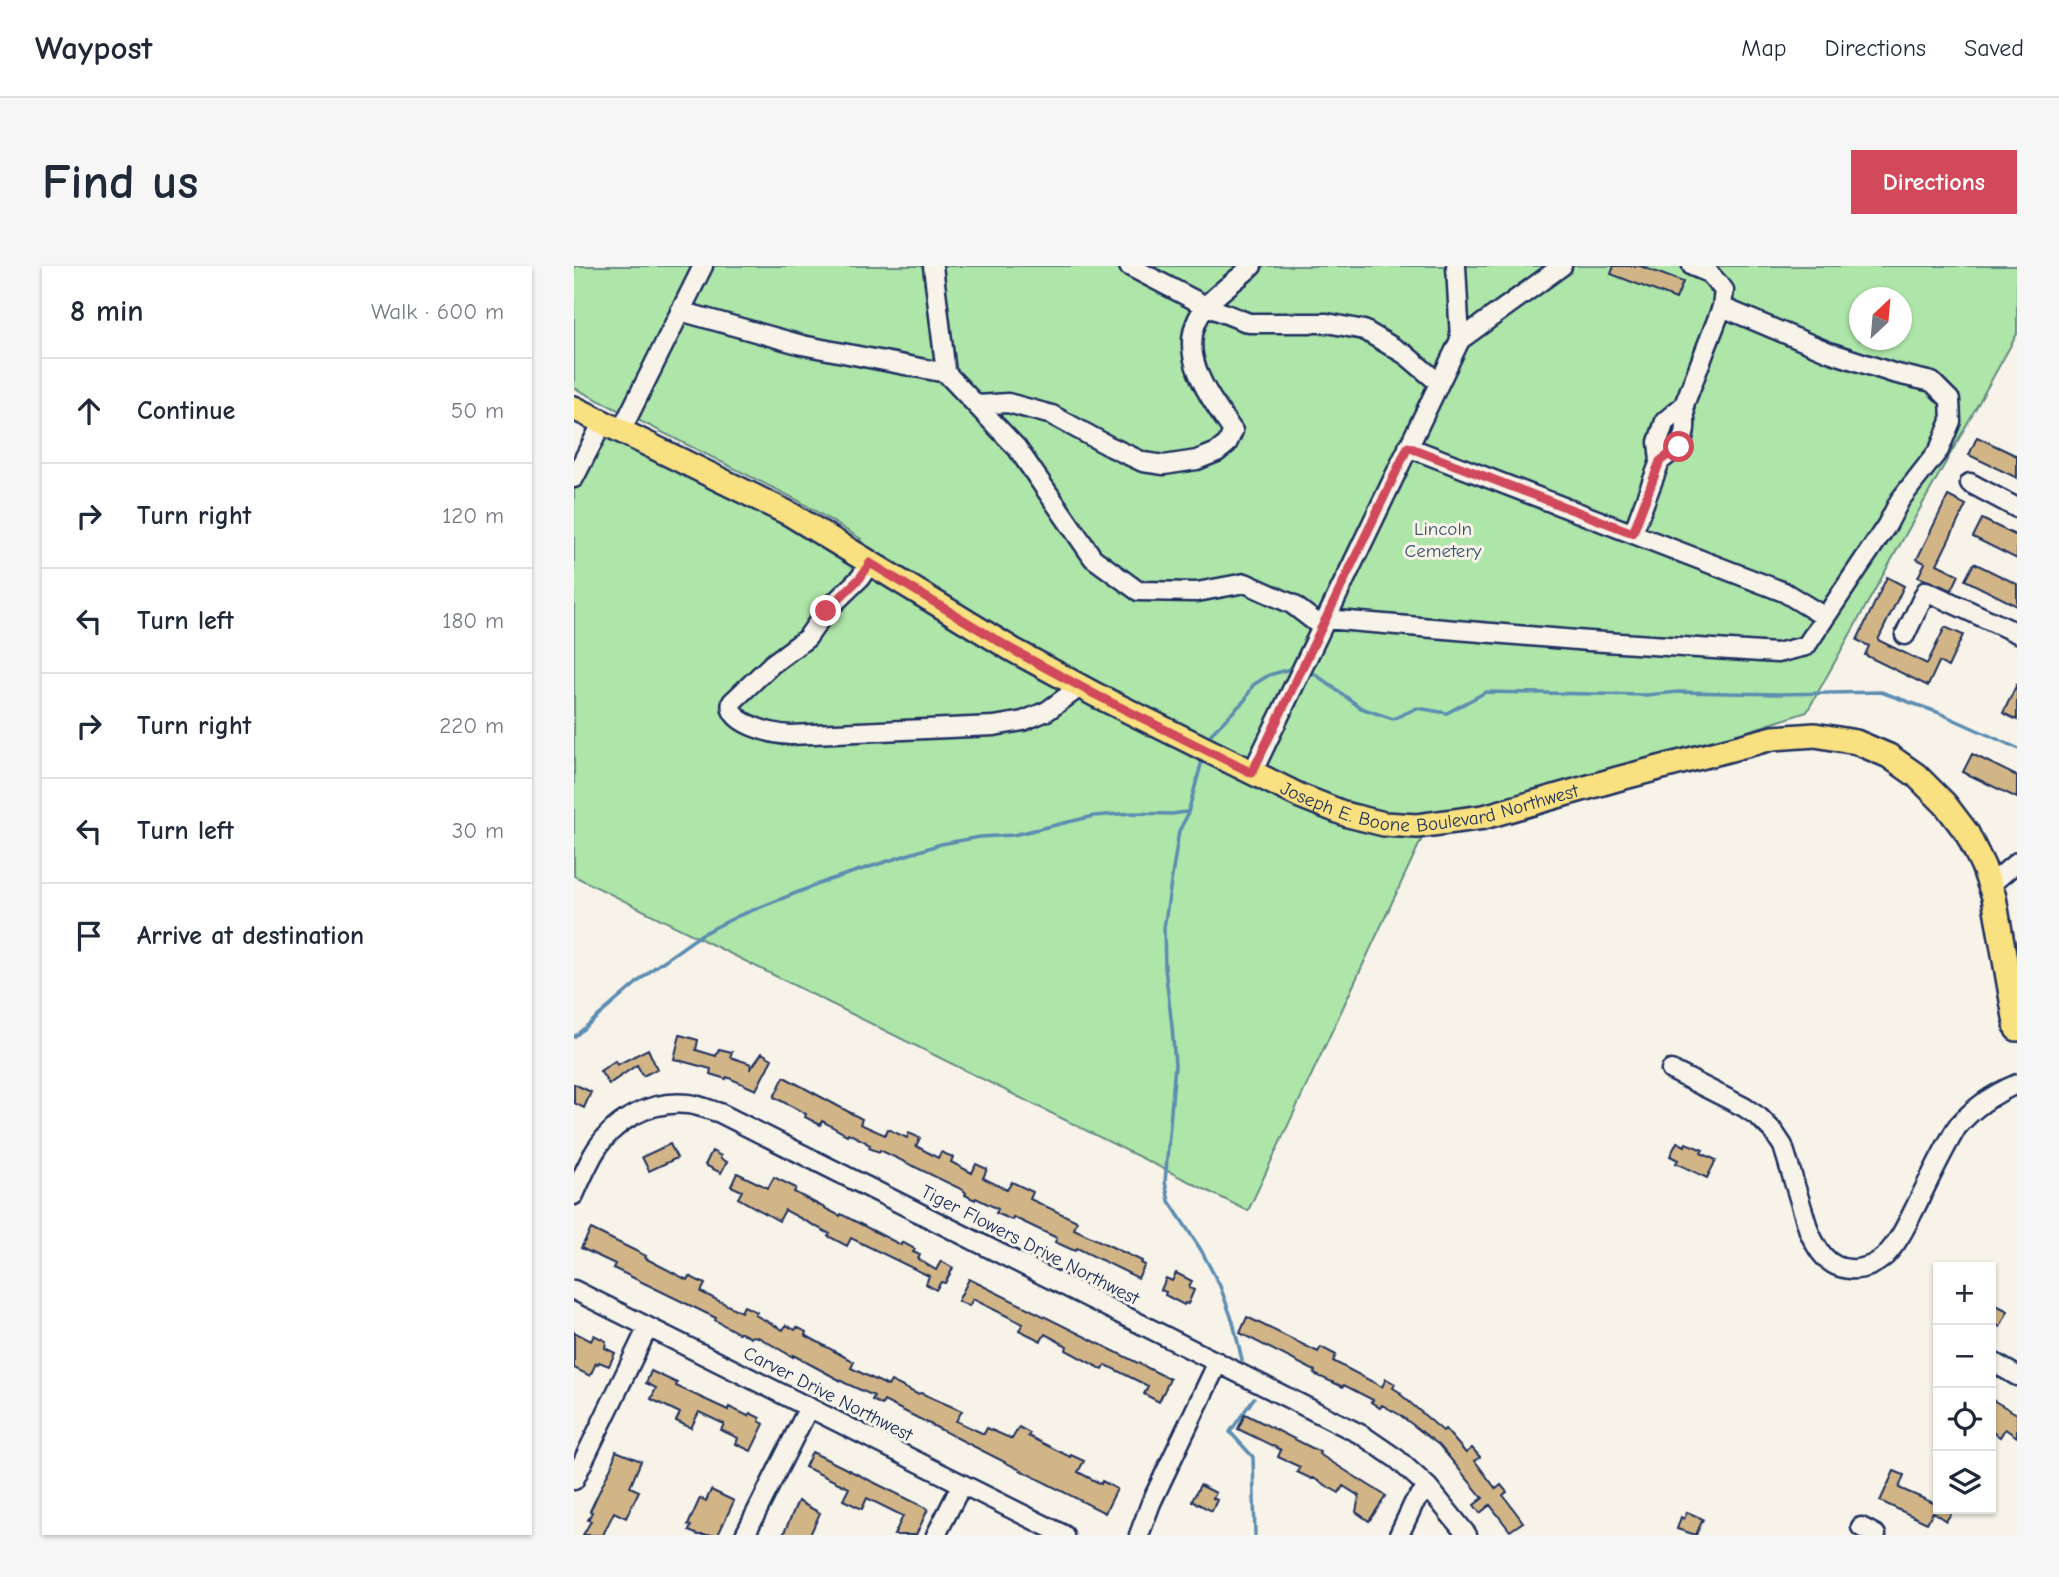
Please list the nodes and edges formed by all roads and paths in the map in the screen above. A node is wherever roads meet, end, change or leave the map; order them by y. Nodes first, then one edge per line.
1 (703, 266) edge
2 (933, 266) edge
3 (1129, 266) edge
4 (1252, 266) edge
5 (1456, 266) edge
6 (1562, 266) edge
7 (1692, 266) edge
8 (1206, 306) junction
9 (1722, 307) junction
10 (680, 311) junction
11 (1460, 340) junction
12 (946, 373) junction
13 (1439, 383) junction
14 (976, 405) junction
15 (574, 408) edge
16 (612, 426) junction
17 (1408, 447) junction
18 (574, 478) edge
19 (1970, 483) dead end
20 (2017, 508) edge
21 (1633, 533) junction
22 (870, 563) junction
23 (1825, 617) junction
24 (1324, 623) junction
25 (2017, 633) edge
26 (1905, 635) dead end
27 (1080, 687) junction
28 (1252, 773) junction
29 (2016, 867) edge
30 (1990, 885) junction
31 (2017, 1029) edge
32 (1671, 1070) dead end
33 (2017, 1083) edge
34 (574, 1195) edge
35 (574, 1290) edge
36 (648, 1327) junction
37 (1218, 1362) junction
38 (1996, 1364) edge
39 (2017, 1376) edge
40 (809, 1408) junction
41 (574, 1480) edge
42 (962, 1484) junction
43 (1428, 1487) junction
44 (746, 1535) edge
45 (936, 1535) edge
46 (1064, 1535) edge
47 (1139, 1535) edge
48 (1399, 1535) edge
49 (1467, 1535) edge

1 - 10 street
2 - 12 street
3 - 8 street
4 - 8 street
5 - 11 street
6 - 11 street
7 - 9 street
8 - 13 street
8 - 14 street
9 - 21 street
9 - 23 street
10 - 12 street
10 - 16 street
11 - 13 street
12 - 14 street
13 - 17 street
14 - 24 street
15 - 16 main road, Joseph E. Boone Boulevard Northwest
16 - 18 street
16 - 22 main road, Joseph E. Boone Boulevard Northwest
17 - 21 street
17 - 24 street
19 - 20 street
21 - 23 street
22 - 27 main road, Joseph E. Boone Boulevard Northwest
22 - 27 street
23 - 24 street
24 - 28 street
25 - 26 street
27 - 28 main road, Joseph E. Boone Boulevard Northwest
28 - 30 main road, Joseph E. Boone Boulevard Northwest
29 - 30 street
30 - 31 main road, Joseph E. Boone Boulevard Northwest
32 - 33 street
34 - 37 street, Tiger Flowers Drive Northwest
35 - 36 street, Carver Drive Northwest
36 - 40 street, Carver Drive Northwest
36 - 41 street
37 - 43 street, Tiger Flowers Drive Northwest
37 - 47 street
38 - 39 street
40 - 42 street, Carver Drive Northwest
40 - 44 street
42 - 45 street
42 - 46 street, Carver Drive Northwest
43 - 48 street
43 - 49 street, Tiger Flowers Drive Northwest

